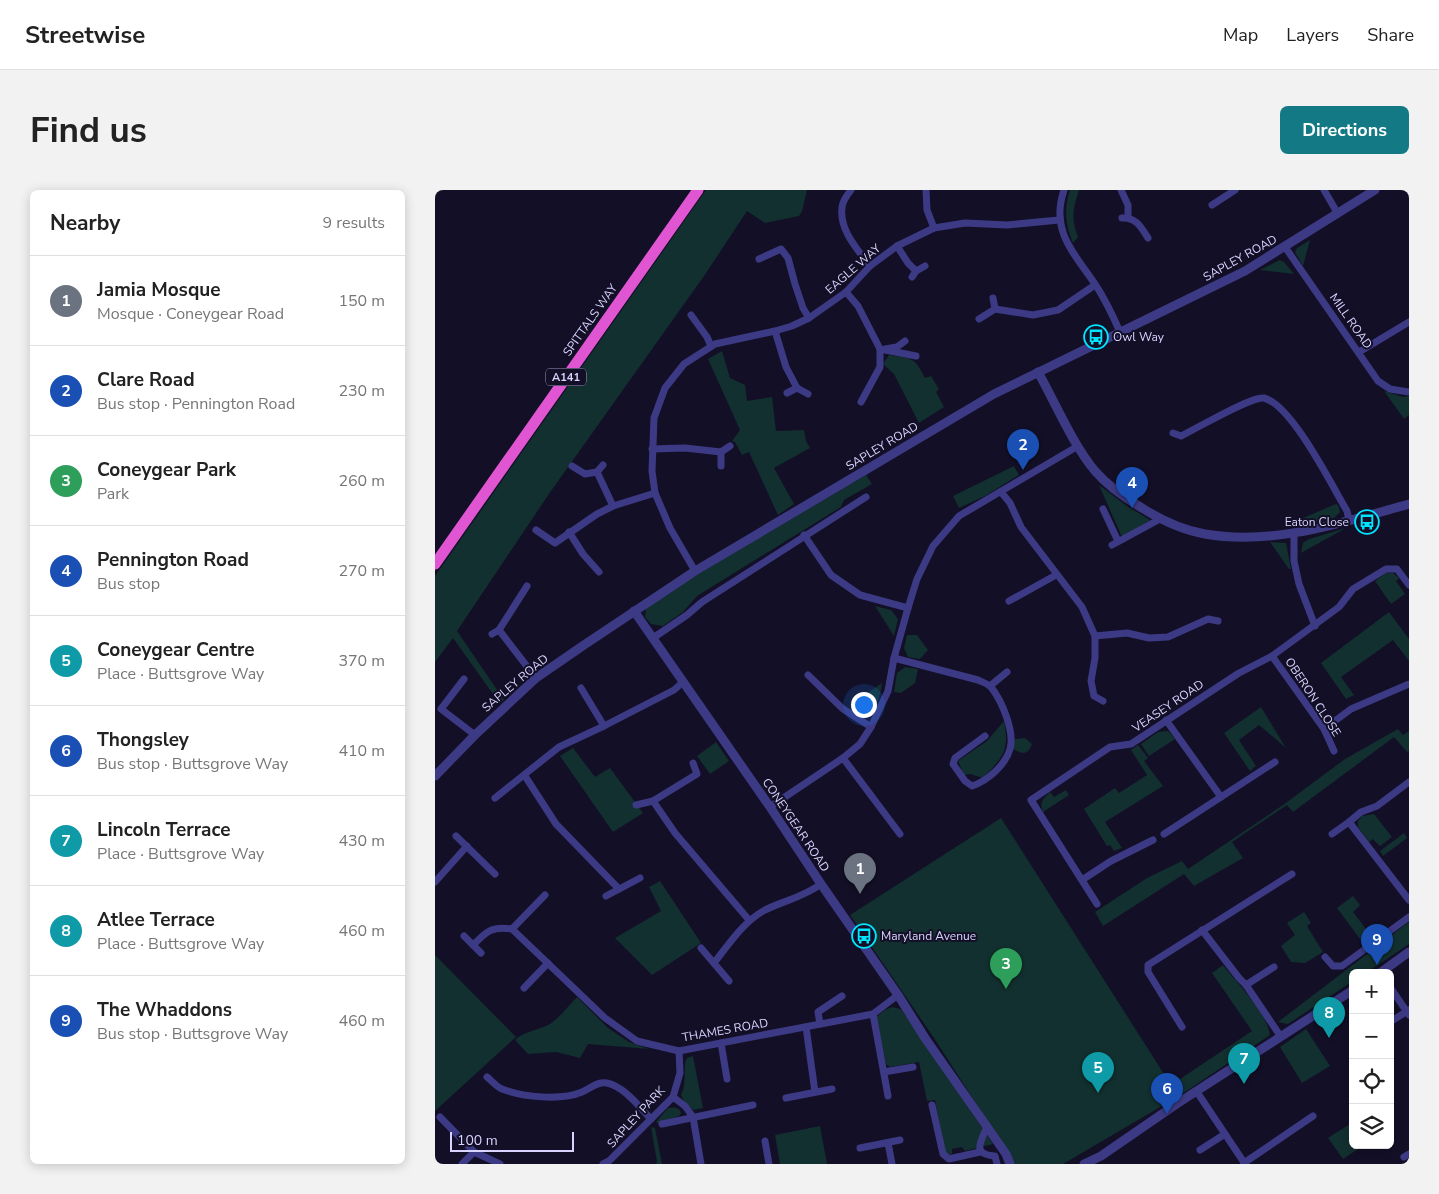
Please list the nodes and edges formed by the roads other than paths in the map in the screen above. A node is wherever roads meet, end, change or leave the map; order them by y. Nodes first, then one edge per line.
1 (698, 190) edge
2 (851, 190) edge
3 (926, 190) edge
4 (1064, 190) edge
5 (1121, 190) edge
6 (1235, 190) edge
7 (1324, 190) edge
8 (1375, 190) edge
9 (1211, 205) dead end
10 (1337, 214) junction
11 (1059, 220) junction
12 (934, 228) junction
13 (1148, 238) dead end
14 (897, 246) junction
15 (1285, 247) junction
16 (759, 259) dead end
17 (870, 266) junction
18 (925, 266) dead end
19 (1095, 285) junction
20 (846, 292) junction
21 (993, 298) dead end
22 (995, 309) junction
23 (692, 318) dead end
24 (809, 318) junction
25 (979, 319) dead end
26 (1409, 322) edge
27 (775, 331) junction
28 (1120, 332) junction
29 (905, 341) dead end
30 (711, 346) junction
31 (880, 349) junction
32 (1359, 352) junction
33 (916, 356) dead end
34 (1038, 372) junction
35 (797, 388) junction
36 (1409, 392) edge
37 (787, 393) dead end
38 (808, 394) dead end
39 (861, 402) dead end
40 (1173, 433) dead end
41 (730, 446) dead end
42 (1078, 446) junction
43 (652, 449) junction
44 (721, 452) junction
45 (603, 465) dead end
46 (572, 466) dead end
47 (721, 466) dead end
48 (597, 472) junction
49 (1001, 492) junction
50 (655, 493) junction
51 (866, 497) dead end
52 (1409, 504) edge
53 (613, 506) junction
54 (1103, 509) dead end
55 (1160, 519) junction
56 (1349, 520) junction
57 (536, 530) dead end
58 (569, 532) junction
59 (1294, 534) junction
60 (805, 535) junction
61 (435, 564) edge
62 (695, 571) junction
63 (599, 572) dead end
64 (1056, 575) junction
65 (1409, 585) edge
66 (527, 586) dead end
67 (1009, 601) dead end
68 (908, 608) junction
69 (634, 611) junction
70 (1218, 621) dead end
71 (1315, 626) junction
72 (1095, 636) junction
73 (653, 638) junction
74 (1272, 656) junction
75 (895, 658) junction
76 (1007, 672) dead end
77 (808, 675) dead end
78 (536, 678) junction
79 (464, 679) dead end
80 (683, 682) junction
81 (1409, 684) edge
82 (991, 686) junction
83 (581, 688) dead end
84 (1103, 701) dead end
85 (1165, 720) junction
86 (604, 726) junction
87 (871, 727) junction
88 (1324, 729) junction
89 (475, 735) junction
90 (985, 736) dead end
91 (1335, 751) dead end
92 (843, 758) junction
93 (1275, 762) dead end
94 (693, 763) dead end
95 (435, 776) edge
96 (525, 776) junction
97 (1409, 782) edge
98 (1221, 797) junction
99 (495, 798) dead end
100 (653, 801) junction
101 (636, 805) dead end
102 (770, 807) junction
103 (1349, 822) junction
104 (900, 834) dead end
105 (1165, 834) dead end
106 (1333, 834) dead end
107 (456, 836) dead end
108 (1153, 840) dead end
109 (467, 846) junction
110 (495, 874) dead end
111 (1292, 874) dead end
112 (640, 878) dead end
113 (1081, 880) junction
114 (435, 882) edge
115 (821, 884) junction
116 (619, 889) junction
117 (545, 895) dead end
118 (606, 896) dead end
119 (1408, 897) edge
120 (1097, 904) dead end
121 (1409, 916) edge
122 (749, 920) junction
123 (512, 929) junction
124 (1202, 930) junction
125 (464, 936) dead end
126 (473, 945) junction
127 (701, 948) dead end
128 (481, 952) dead end
129 (1409, 952) edge
130 (1325, 957) dead end
131 (714, 963) junction
132 (548, 964) junction
133 (1274, 967) dead end
134 (1386, 969) edge
135 (729, 981) dead end
136 (1247, 984) junction
137 (524, 988) dead end
138 (1349, 993) edge
139 (1394, 993) edge
140 (899, 995) junction
141 (842, 996) dead end
142 (1408, 1012) edge
143 (873, 1014) junction
144 (1394, 1020) edge
145 (820, 1024) junction
146 (806, 1027) junction
147 (1182, 1027) dead end
148 (1281, 1037) junction
149 (721, 1043) junction
150 (679, 1050) junction
151 (913, 1067) dead end
152 (885, 1072) junction
153 (487, 1077) dead end
154 (727, 1079) dead end
155 (831, 1089) dead end
156 (815, 1092) junction
157 (1197, 1092) junction
158 (888, 1096) dead end
159 (673, 1097) junction
160 (786, 1098) dead end
161 (753, 1105) dead end
162 (932, 1105) dead end
163 (1313, 1116) dead end
164 (440, 1117) dead end
165 (693, 1117) junction
166 (651, 1119) junction
167 (662, 1124) dead end
168 (987, 1127) junction
169 (1225, 1134) junction
170 (900, 1140) dead end
171 (765, 1141) dead end
172 (888, 1143) junction
173 (860, 1148) dead end
174 (1200, 1150) dead end
175 (473, 1152) junction
176 (981, 1152) junction
177 (1245, 1163) edge
178 (462, 1164) edge
179 (500, 1164) edge
180 (603, 1164) edge
181 (701, 1164) edge
182 (769, 1164) edge
183 (892, 1164) edge
184 (997, 1164) edge
185 (1010, 1164) edge
186 (1084, 1164) edge

1 - 61 highway, SPITTALS WAY / A141
2 - 17 street
3 - 12 street
4 - 11 street
5 - 13 street
6 - 9 street
7 - 10 street
8 - 10 street, SAPLEY ROAD
10 - 15 street, SAPLEY ROAD
11 - 12 street, EAGLE WAY
11 - 19 street
12 - 14 street, EAGLE WAY
14 - 17 street, EAGLE WAY
14 - 18 street, EAGLE WAY
15 - 28 street, SAPLEY ROAD
15 - 32 street, MILL ROAD
16 - 24 street
17 - 20 street, EAGLE WAY
19 - 22 street
19 - 28 street
20 - 24 street, EAGLE WAY
20 - 31 street
21 - 22 street
22 - 25 street
23 - 30 street
24 - 27 street, EAGLE WAY
26 - 32 street
27 - 30 street, EAGLE WAY
27 - 35 street
28 - 34 street, SAPLEY ROAD
29 - 31 street
30 - 43 street, EAGLE WAY
31 - 33 street
31 - 39 street
32 - 36 street, MILL ROAD
34 - 42 street
34 - 62 street, SAPLEY ROAD
35 - 37 street
35 - 38 street
40 - 56 street
41 - 44 street
42 - 49 street
42 - 55 street
43 - 44 street
43 - 50 street, EAGLE WAY
44 - 47 street
45 - 48 street
46 - 48 street
48 - 53 street
49 - 64 street
49 - 68 street
50 - 53 street
50 - 62 street, EAGLE WAY
51 - 60 street
52 - 56 street
53 - 58 street
54 - 55 street
55 - 59 street
56 - 59 street
57 - 58 street
58 - 63 street
59 - 71 street
60 - 68 street
60 - 73 street
62 - 69 street, SAPLEY ROAD
64 - 67 street
64 - 72 street
65 - 71 street, VEASEY ROAD
66 - 78 street
68 - 75 street
69 - 73 street, CONEYGEAR ROAD
69 - 78 street, SAPLEY ROAD
70 - 72 street
71 - 74 street, VEASEY ROAD
72 - 84 street
73 - 80 street, CONEYGEAR ROAD
74 - 85 street, VEASEY ROAD
74 - 88 street, OBERON CLOSE
75 - 82 street
75 - 87 street
76 - 82 street
77 - 87 street
78 - 89 street, SAPLEY ROAD
79 - 89 street
80 - 86 street
80 - 102 street, CONEYGEAR ROAD
81 - 88 street
82 - 90 street
83 - 86 street
85 - 98 street
85 - 113 street, VEASEY ROAD
86 - 96 street
87 - 92 street
88 - 91 street, OBERON CLOSE
89 - 95 street, SAPLEY ROAD
92 - 102 street
92 - 104 street
93 - 98 street
94 - 100 street
96 - 99 street
96 - 116 street
97 - 103 street
98 - 105 street
100 - 101 street
100 - 122 street
102 - 115 street, CONEYGEAR ROAD
103 - 106 street
103 - 119 street
107 - 109 street
108 - 113 street
109 - 110 street
109 - 114 street
111 - 124 street
112 - 116 street
113 - 120 street
115 - 122 street
115 - 140 street, CONEYGEAR ROAD
116 - 118 street
117 - 123 street
121 - 130 street
122 - 131 street
123 - 126 street
123 - 132 street, THAMES ROAD
124 - 136 street
124 - 147 street
125 - 126 street
126 - 128 street
127 - 131 street
129 - 134 street
131 - 135 street
132 - 137 street
132 - 150 street, THAMES ROAD
133 - 136 street
136 - 148 street
138 - 148 street
139 - 142 street
140 - 143 street, THAMES ROAD
140 - 168 street, CONEYGEAR ROAD
141 - 145 street
142 - 144 street
143 - 145 street, THAMES ROAD
143 - 152 street
145 - 146 street, THAMES ROAD
146 - 149 street, THAMES ROAD
146 - 156 street
148 - 157 street
149 - 150 street, THAMES ROAD
149 - 154 street
150 - 159 street, SAPLEY PARK
151 - 152 street
152 - 158 street
153 - 166 street
155 - 156 street
156 - 160 street
157 - 169 street
157 - 186 street
159 - 165 street
159 - 166 street, SAPLEY PARK
161 - 165 street
162 - 176 street
163 - 177 street
164 - 175 street
165 - 167 street
165 - 181 street
166 - 180 street, SAPLEY PARK
168 - 176 street
168 - 185 street, CONEYGEAR ROAD
169 - 174 street
169 - 177 street
170 - 172 street
171 - 182 street
172 - 173 street
172 - 183 street
175 - 178 street
175 - 179 street
176 - 184 street

